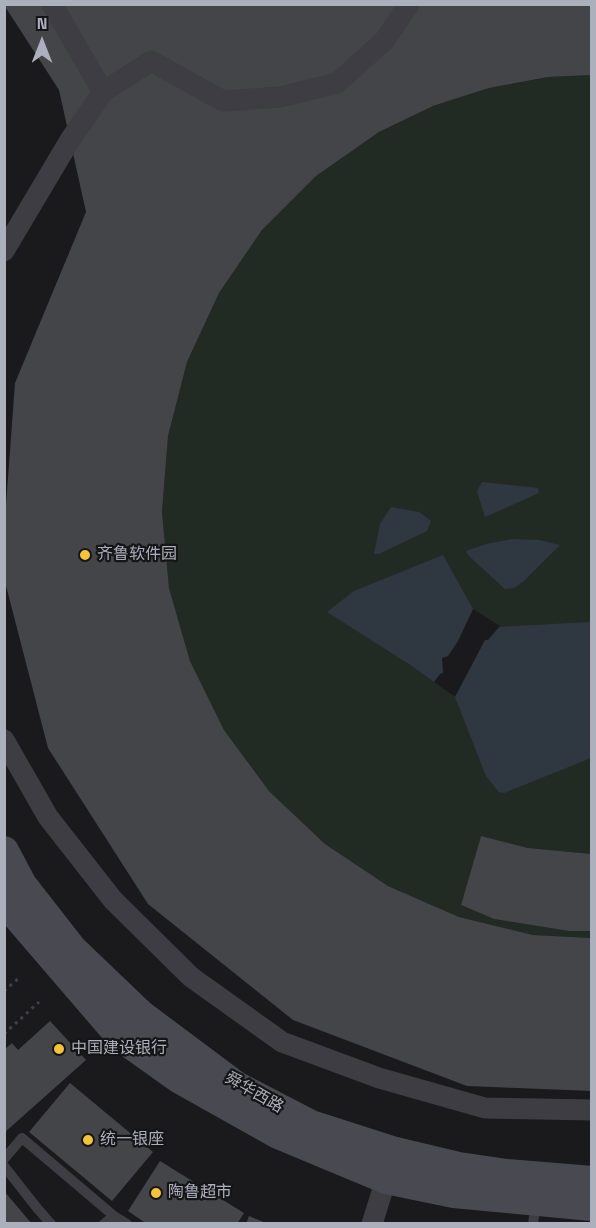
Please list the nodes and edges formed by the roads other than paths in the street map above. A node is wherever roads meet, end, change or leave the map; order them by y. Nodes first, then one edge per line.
1 (52, 4) edge
2 (409, 4) edge
3 (102, 92) junction
4 (4, 251) edge
5 (4, 740) edge
6 (4, 851) edge
7 (4, 901) edge
8 (591, 1110) edge
9 (4, 1159) edge
10 (4, 1166) edge
11 (386, 1179) junction
12 (591, 1181) edge
13 (591, 1206) edge
14 (535, 1213) edge
15 (114, 1216) junction
16 (51, 1224) edge
17 (104, 1224) edge
18 (126, 1224) edge
19 (372, 1224) edge

1 - 3 street
2 - 3 street
3 - 4 street
5 - 8 street
6 - 12 main road, 舜华西路
7 - 11 main road, 舜华西路
9 - 15 lane
10 - 16 lane
11 - 14 main road, 舜华西路
11 - 19 street
13 - 14 main road, 舜华西路
15 - 17 lane
15 - 18 lane

